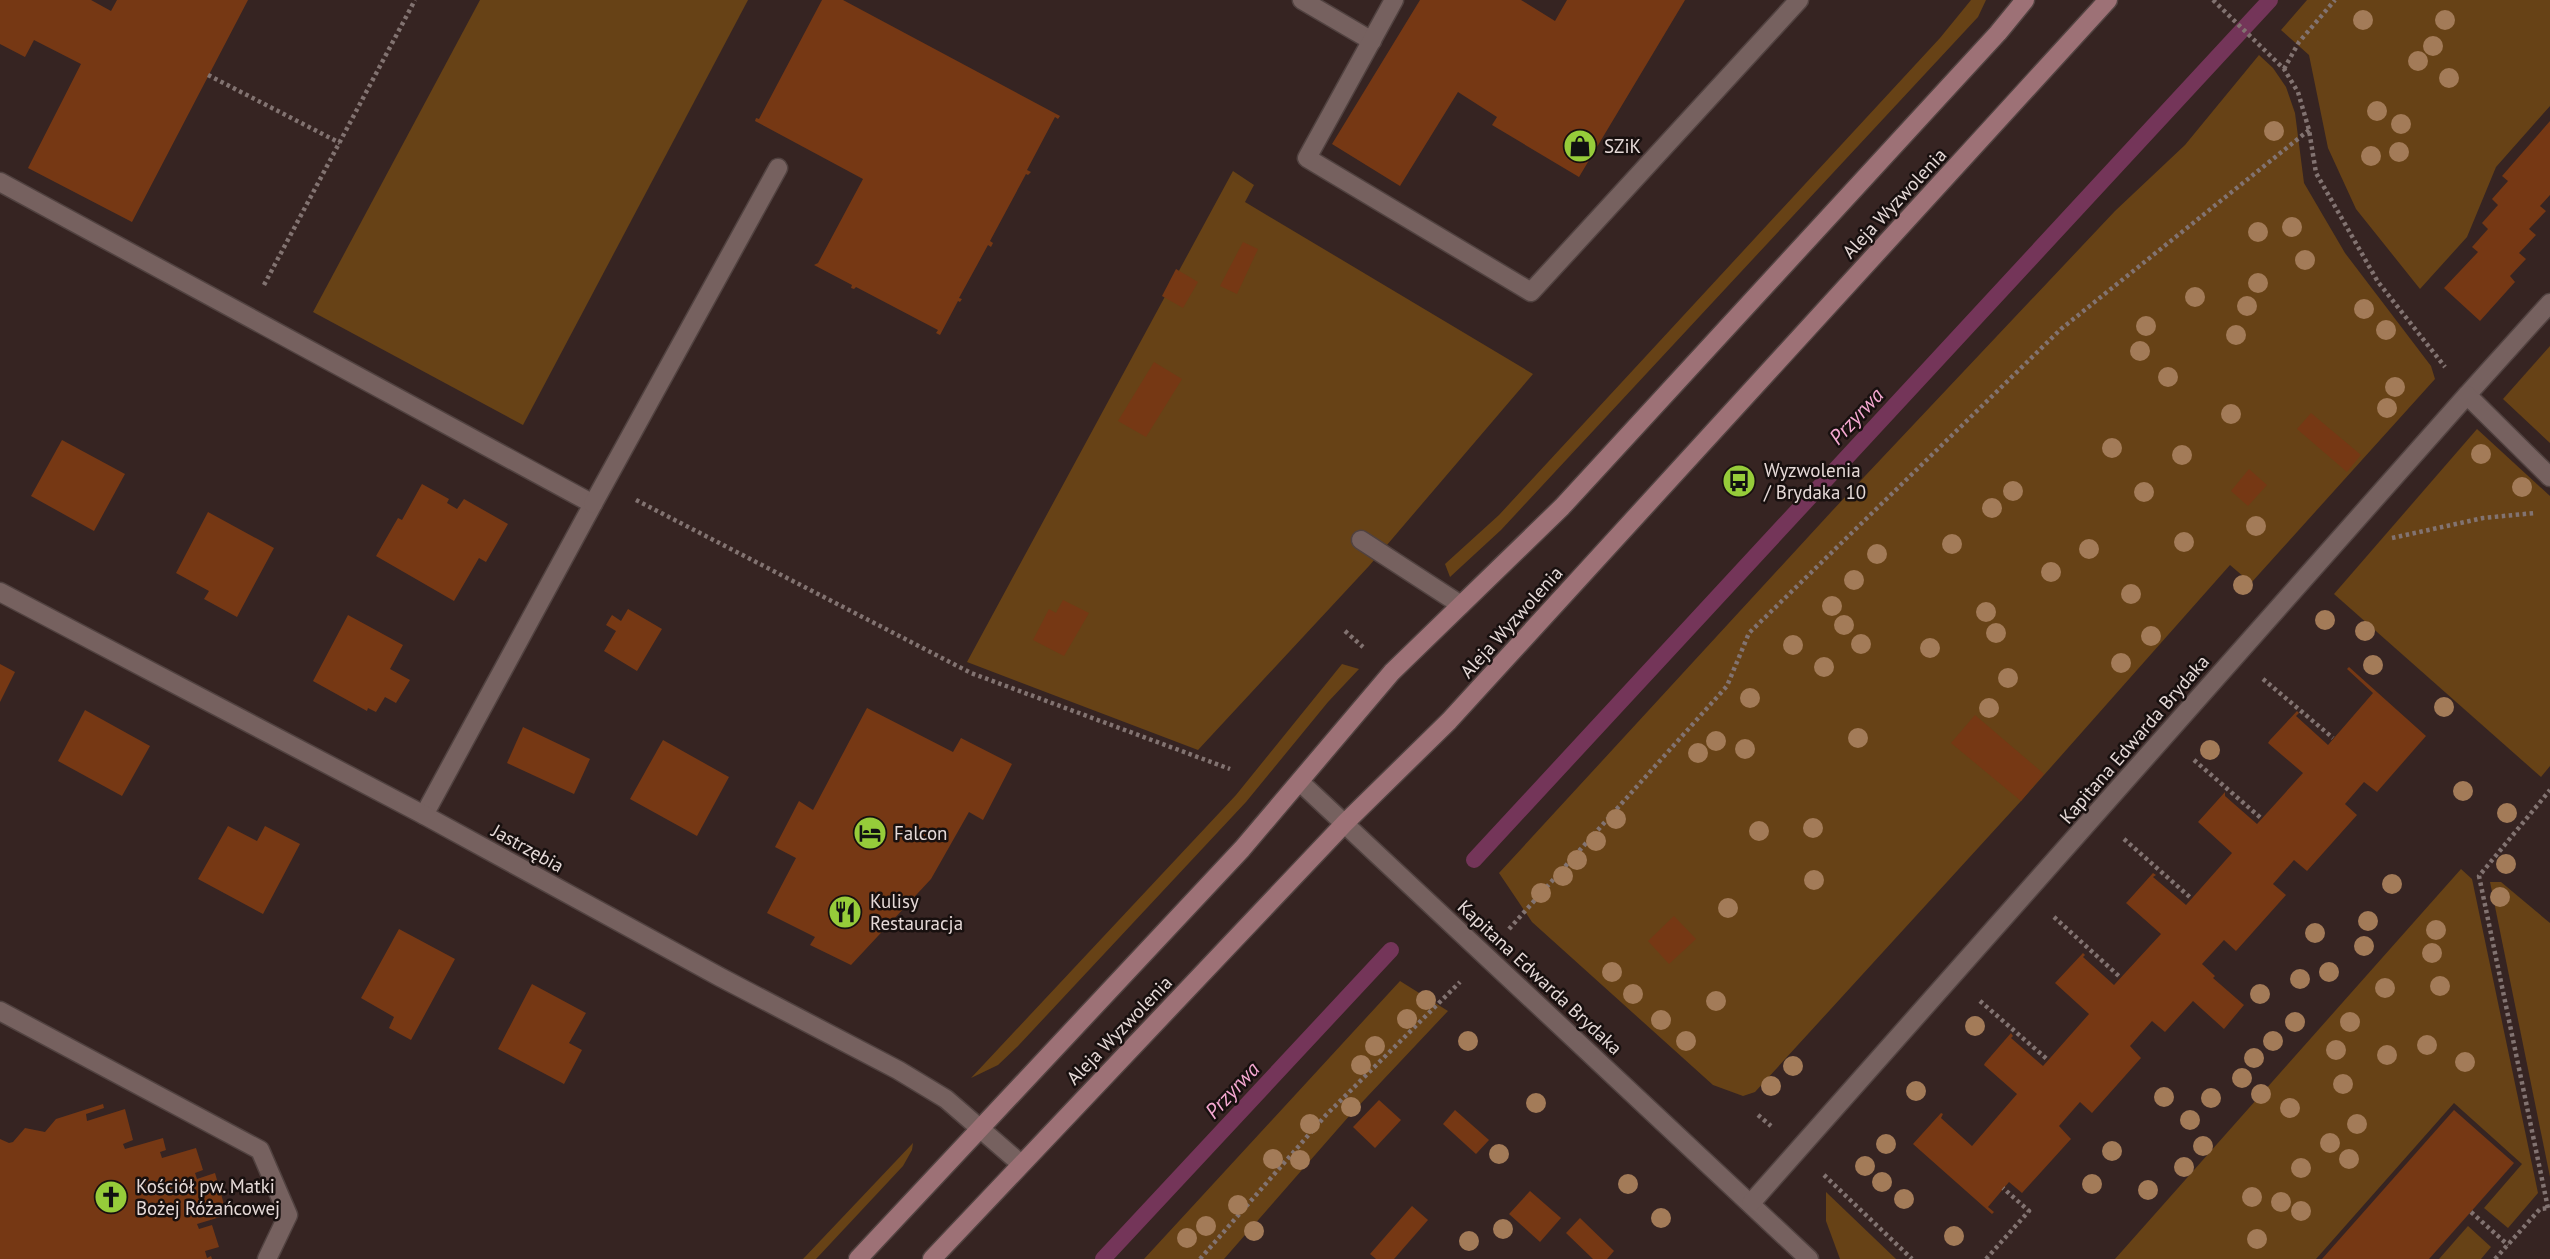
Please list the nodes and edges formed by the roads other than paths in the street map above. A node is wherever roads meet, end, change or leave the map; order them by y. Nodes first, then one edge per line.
1 (1302, 0) edge
2 (1394, 0) edge
3 (1799, 0) edge
4 (2025, 0) edge
5 (2108, 0) edge
6 (1371, 41) junction
7 (778, 168) dead end
8 (0, 182) edge
9 (2550, 303) edge
10 (2467, 395) junction
11 (2550, 477) edge
12 (593, 504) junction
13 (1361, 540) dead end
14 (0, 592) edge
15 (1461, 605) junction
16 (1300, 782) junction
17 (424, 815) junction
18 (1345, 823) junction
19 (0, 1011) edge
20 (981, 1128) junction
21 (1021, 1164) junction
22 (1751, 1203) junction
23 (267, 1259) edge
24 (858, 1259) edge
25 (932, 1259) edge
26 (1809, 1259) edge

1 - 6 street
2 - 6 street
3 - 6 street
4 - 15 main road, Aleja Wyzwolenia
5 - 18 main road, Aleja Wyzwolenia
7 - 12 street
8 - 12 street
9 - 10 street, Kapitana Edwarda Brydaka
10 - 11 street
10 - 22 street, Kapitana Edwarda Brydaka
12 - 17 street
13 - 15 street
14 - 17 street, Jastrzębia
15 - 16 main road, Aleja Wyzwolenia
16 - 18 street, Kapitana Edwarda Brydaka
16 - 20 main road, Aleja Wyzwolenia
17 - 20 street, Jastrzębia
18 - 21 main road, Aleja Wyzwolenia
18 - 22 street, Kapitana Edwarda Brydaka
19 - 23 street
20 - 21 street, Jastrzębia
20 - 24 main road, Aleja Wyzwolenia
21 - 25 main road, Aleja Wyzwolenia
22 - 26 street, Kapitana Edwarda Brydaka

